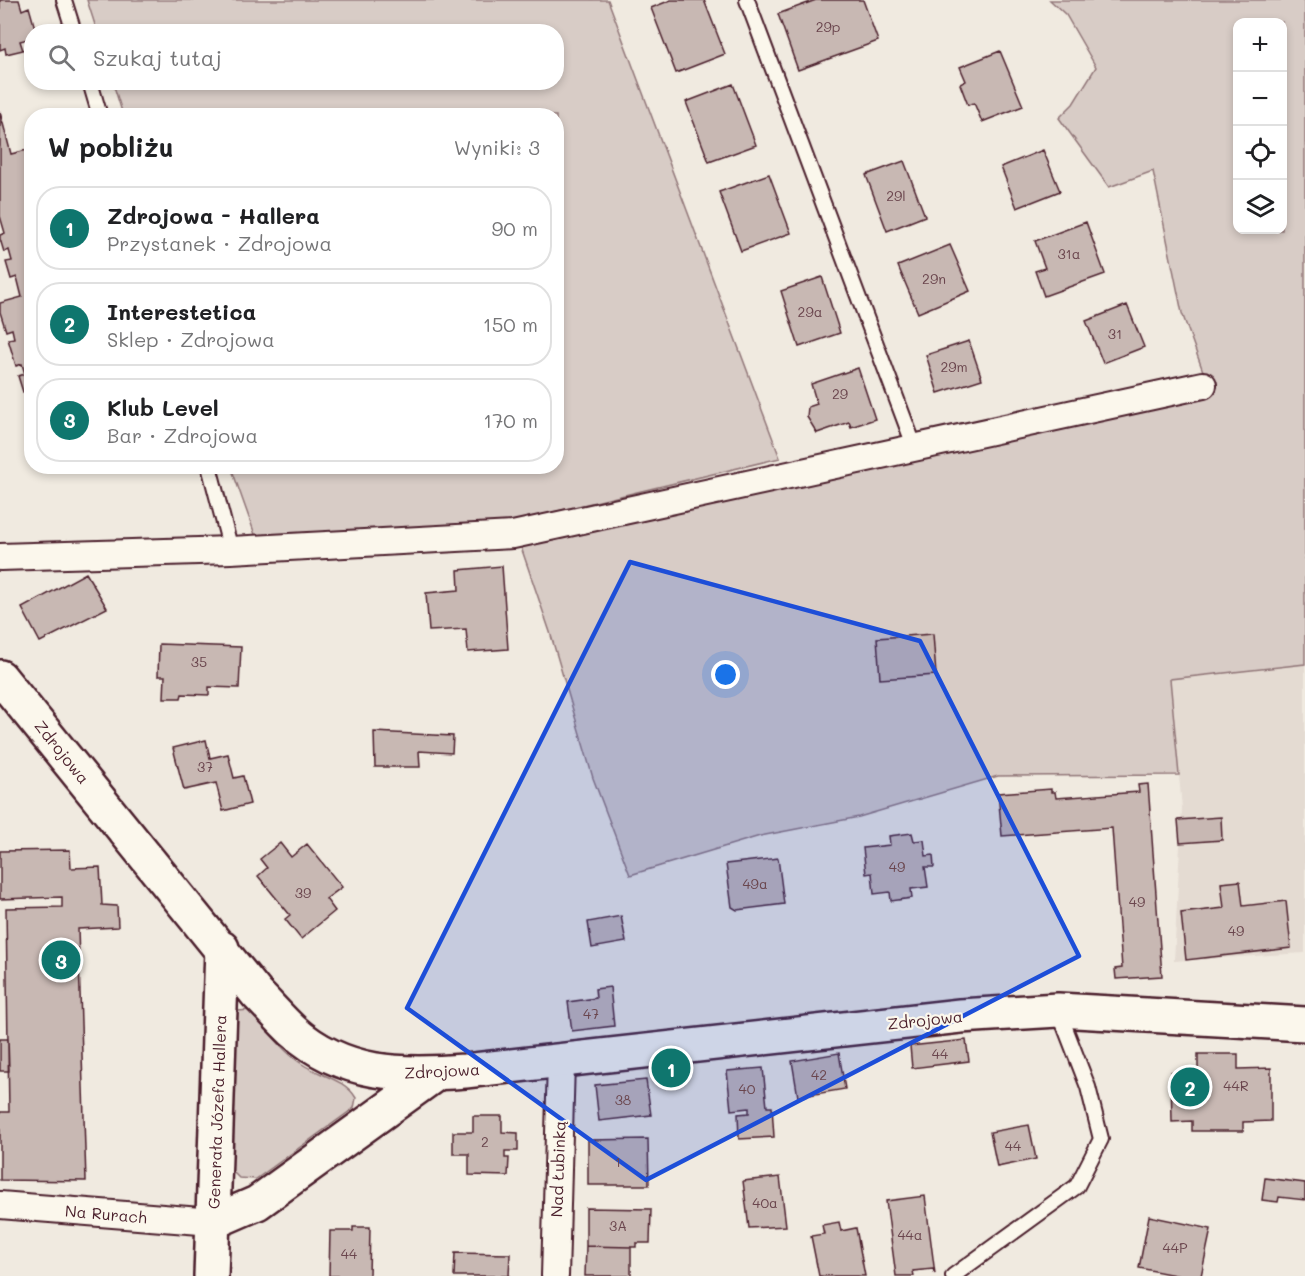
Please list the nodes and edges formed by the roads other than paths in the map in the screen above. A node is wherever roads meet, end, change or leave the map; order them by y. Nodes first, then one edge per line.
1 (64, 0) edge
2 (747, 0) edge
3 (72, 24) edge
4 (92, 90) edge
5 (98, 108) edge
6 (1203, 385) dead end
7 (915, 448) junction
8 (211, 474) edge
9 (231, 550) junction
10 (0, 557) edge
11 (0, 677) edge
12 (222, 948) junction
13 (1058, 1010) junction
14 (1305, 1024) edge
15 (561, 1062) junction
16 (437, 1073) junction
17 (0, 1204) edge
18 (213, 1222) junction
19 (211, 1276) edge
20 (555, 1276) edge
21 (953, 1276) edge

1 - 3 lane
2 - 7 lane
4 - 5 lane
6 - 7 street
7 - 9 street
8 - 9 lane
9 - 10 street
11 - 12 street, Zdrojowa
12 - 16 street, Zdrojowa
12 - 18 street, Generała Józefa Hallera
13 - 14 street, Zdrojowa
13 - 15 street, Zdrojowa
13 - 21 lane
15 - 16 street, Zdrojowa
15 - 20 street, Nad Łubinką
16 - 18 street
17 - 18 street, Na Rurach
18 - 19 street, Generała Józefa Hallera

